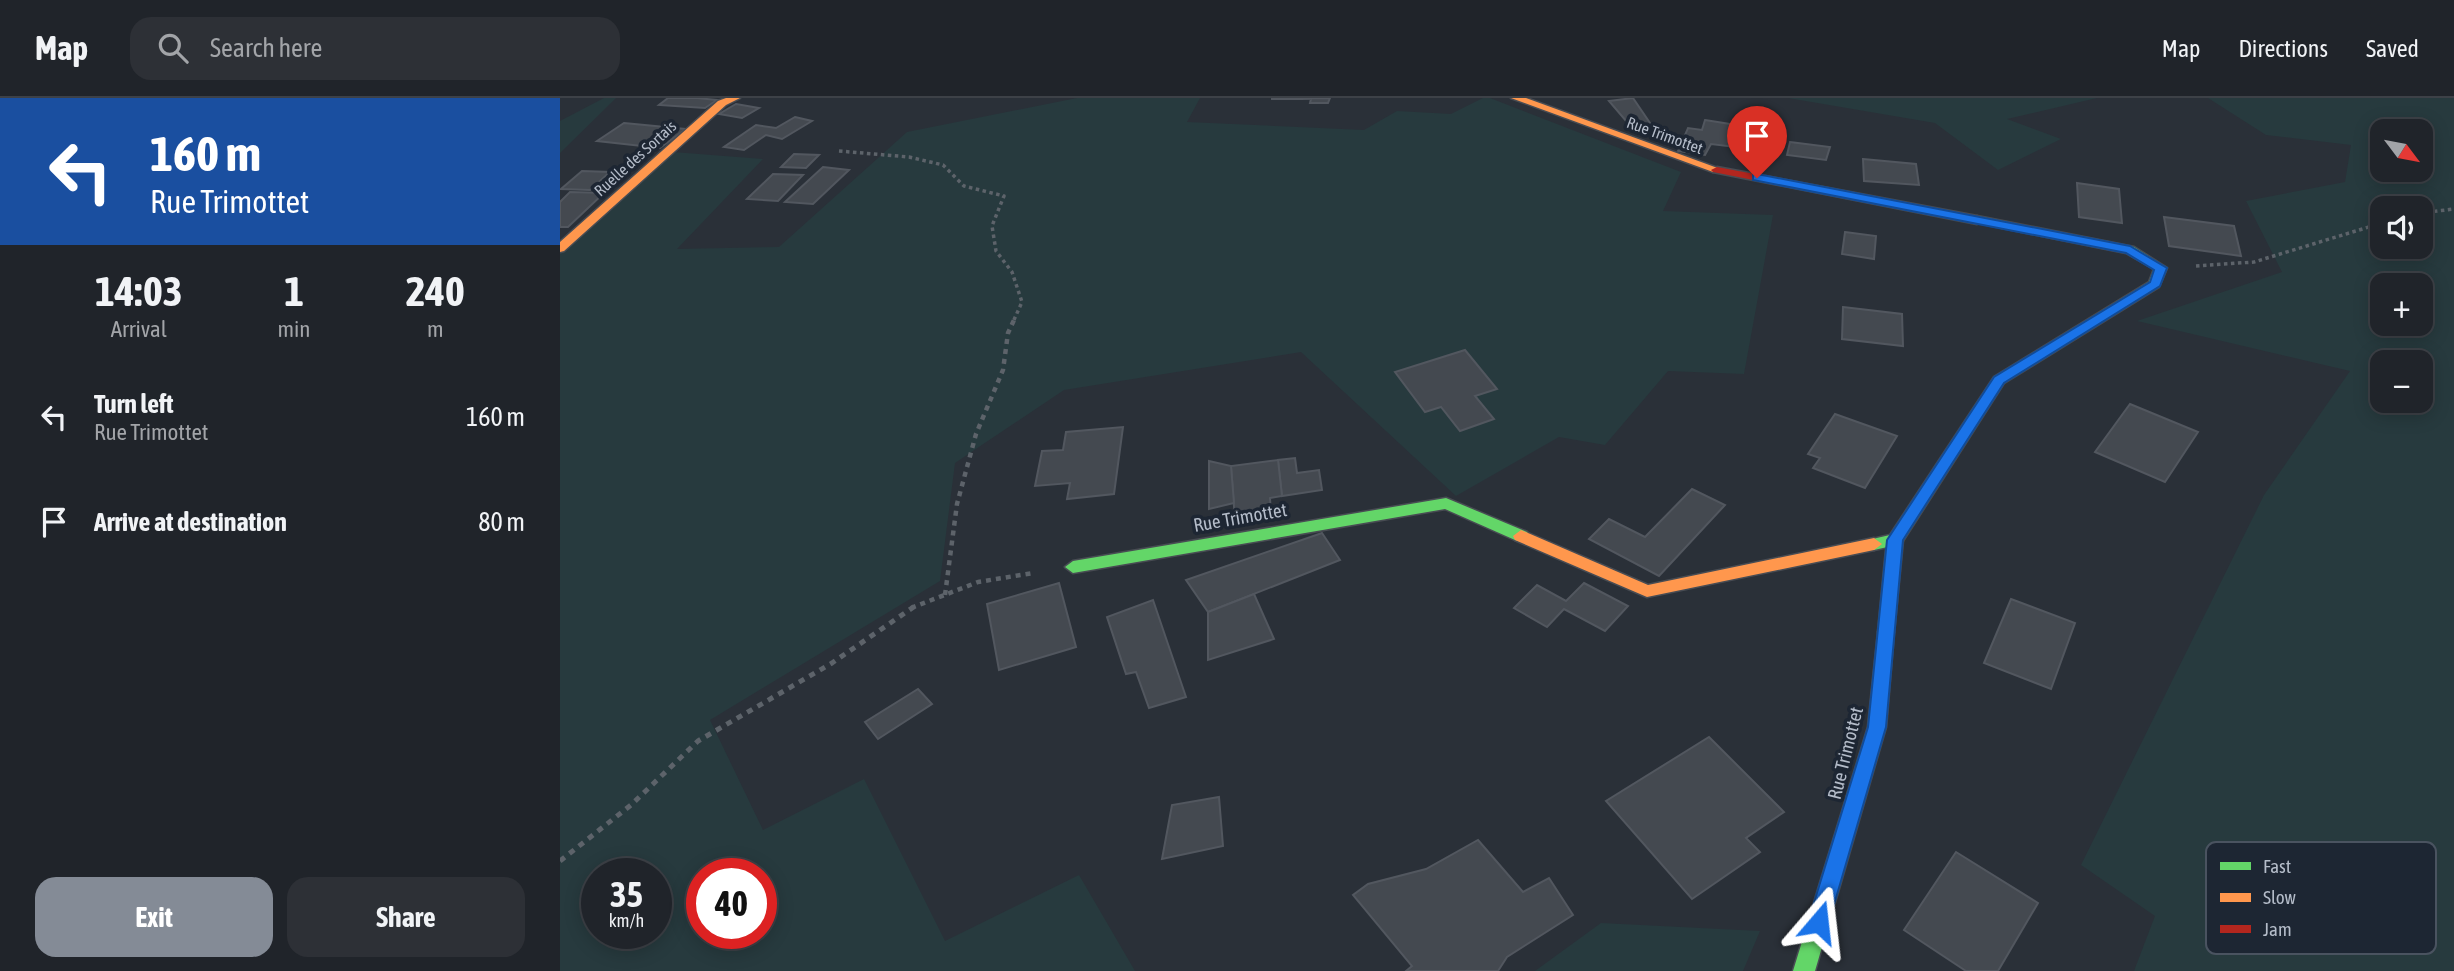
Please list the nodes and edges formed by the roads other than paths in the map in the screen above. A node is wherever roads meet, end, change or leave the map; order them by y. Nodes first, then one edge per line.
1 (735, 98) edge
2 (1516, 98) edge
3 (560, 248) edge
4 (1895, 540) junction
5 (1073, 567) road end
6 (1804, 971) edge

1 - 3 street, Ruelle des Sortais
2 - 4 street, Rue Trimottet
4 - 5 street, Rue Trimottet
4 - 6 street, Rue Trimottet

